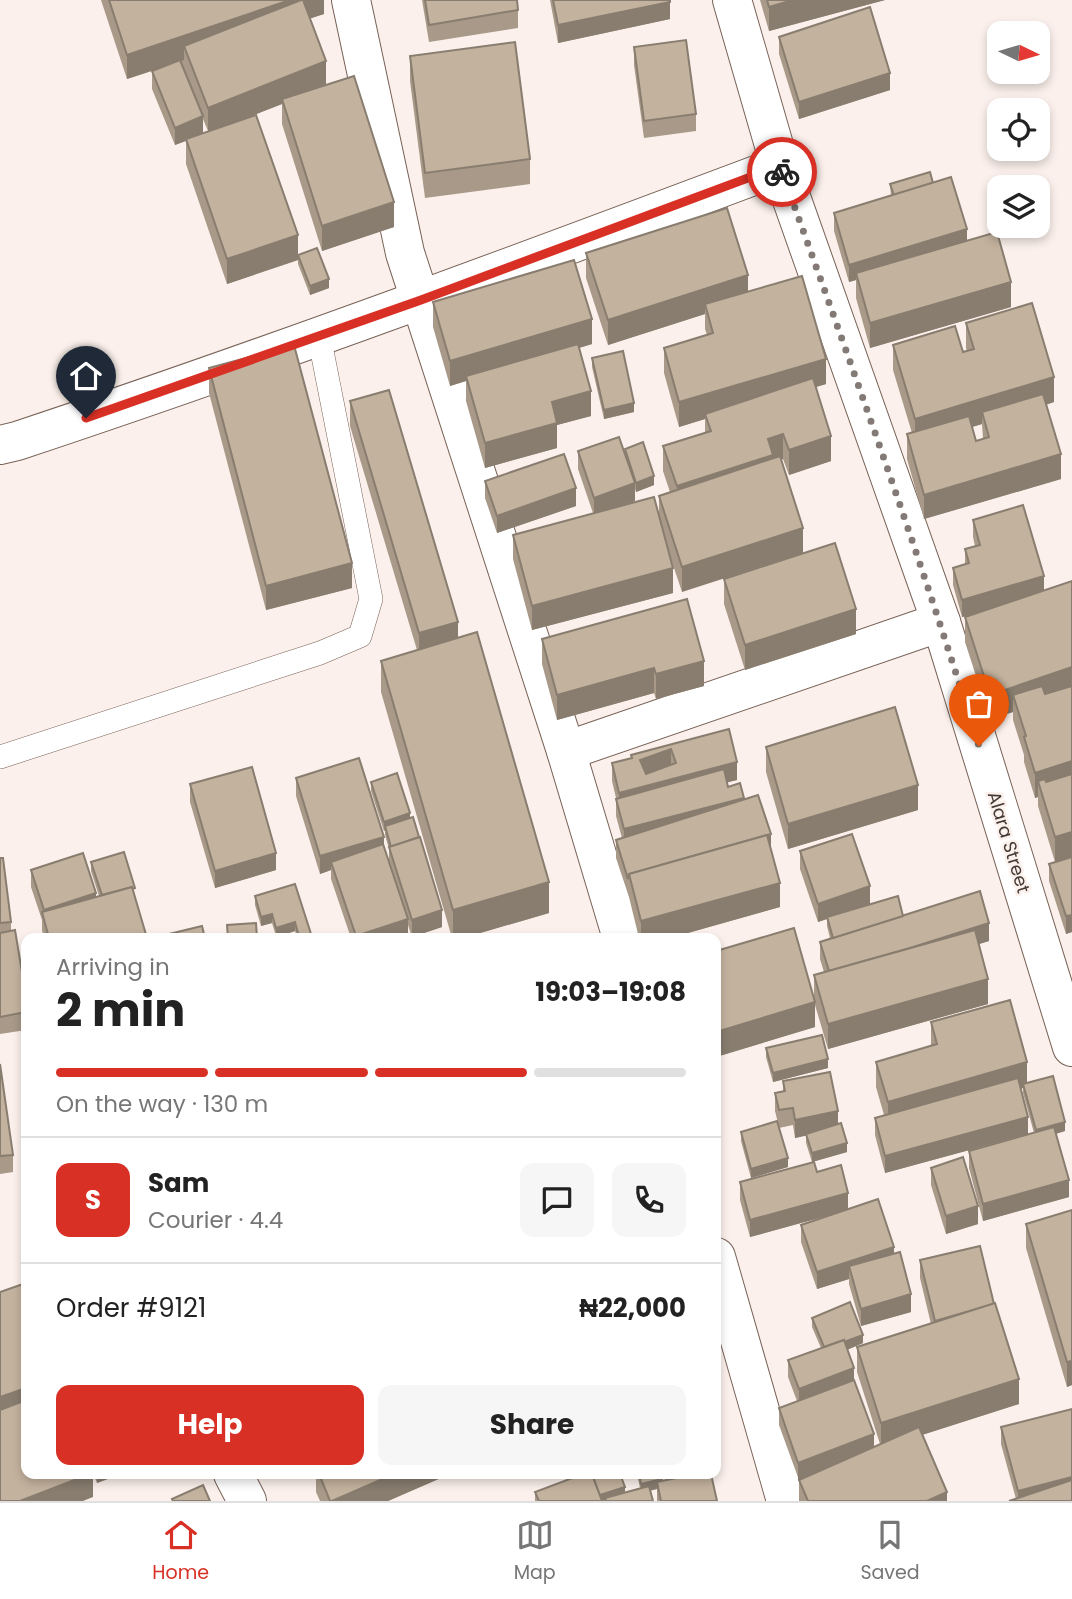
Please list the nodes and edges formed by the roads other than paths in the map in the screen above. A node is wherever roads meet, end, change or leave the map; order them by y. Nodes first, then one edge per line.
1 (351, 0) edge
2 (732, 0) edge
3 (780, 166) junction
4 (421, 300) junction
5 (319, 336) junction
6 (0, 445) edge
7 (941, 622) junction
8 (566, 751) junction
9 (0, 757) edge
10 (621, 933) edge
11 (1072, 1047) edge
12 (721, 1274) edge
13 (236, 1479) edge
14 (247, 1501) edge
15 (786, 1501) edge

1 - 4 street
2 - 3 street, Alara Street
3 - 4 street
3 - 7 street, Alara Street
4 - 5 street
4 - 8 street
5 - 6 street
5 - 9 lane
7 - 8 street
7 - 11 street, Alara Street
8 - 10 street
12 - 15 street
13 - 14 street

